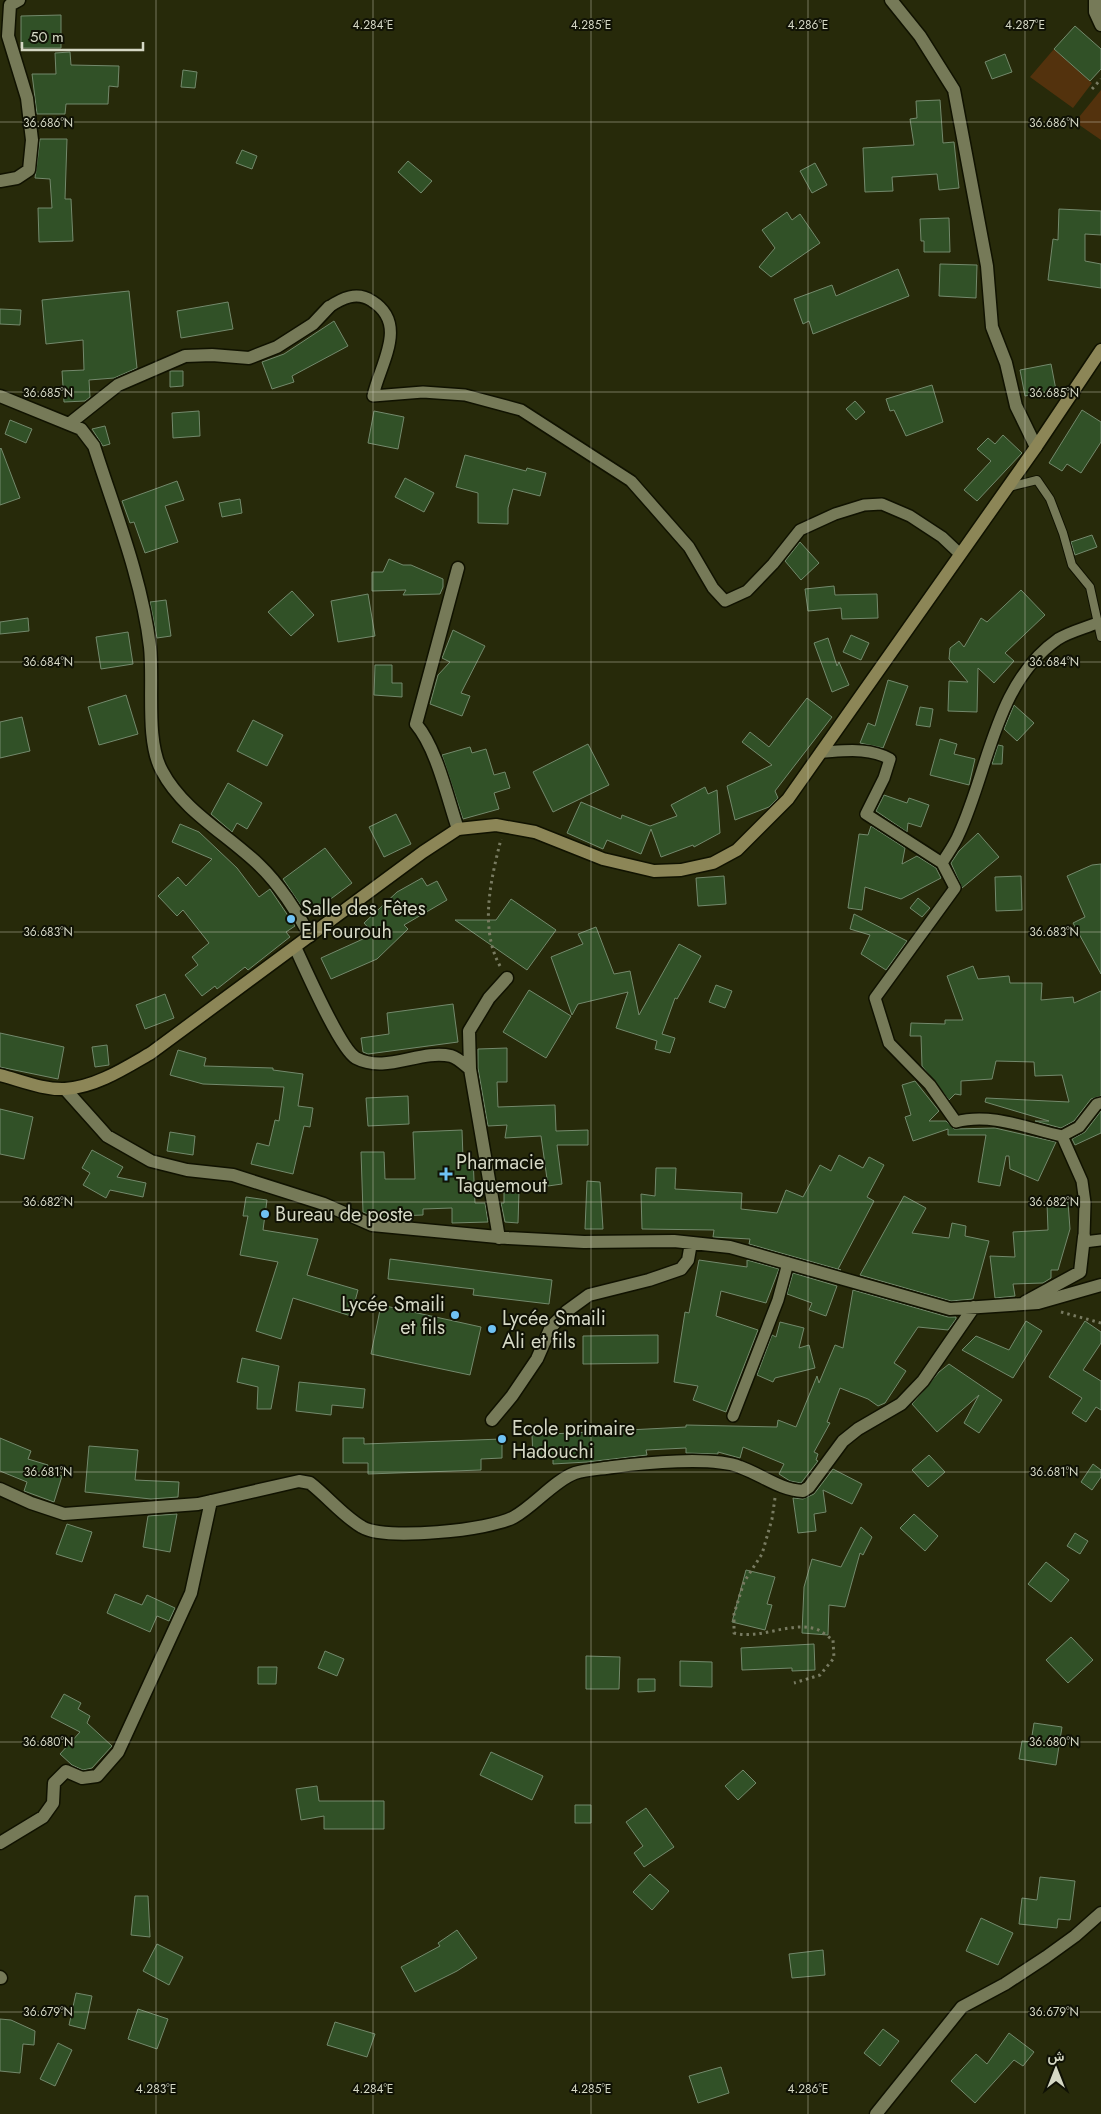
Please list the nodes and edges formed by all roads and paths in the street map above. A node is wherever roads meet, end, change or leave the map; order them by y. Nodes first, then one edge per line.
1 (19, 0) edge
2 (891, 0) edge
3 (1094, 0) edge
4 (1101, 25) edge
5 (1101, 79) edge
6 (1092, 89) dead end
7 (0, 181) edge
8 (329, 307) joint
9 (1101, 350) edge
10 (0, 396) edge
11 (69, 424) junction
12 (1036, 447) junction
13 (1007, 488) junction
14 (960, 554) junction
15 (458, 568) dead end
16 (1097, 624) junction
17 (1101, 637) edge
18 (821, 752) junction
19 (504, 826) junction
20 (458, 829) junction
21 (942, 863) junction
22 (310, 936) junction
23 (294, 947) junction
24 (507, 978) joint
25 (470, 1069) junction
26 (0, 1075) edge
27 (64, 1089) junction
28 (1101, 1103) edge
29 (1062, 1136) junction
30 (499, 1238) junction
31 (1084, 1240) junction
32 (1101, 1240) edge
33 (691, 1243) junction
34 (788, 1263) junction
35 (1101, 1285) edge
36 (1019, 1305) junction
37 (974, 1307) junction
38 (1055, 1310) dead end
39 (1101, 1323) edge
40 (733, 1416) dead end
41 (492, 1420) dead end
42 (776, 1484) junction
43 (0, 1489) edge
44 (211, 1502) junction
45 (794, 1683) dead end
46 (0, 1843) edge
47 (1101, 1913) edge
48 (876, 2114) edge

1 - 7 street
2 - 12 street
3 - 4 street
5 - 6 path
8 - 11 street
8 - 14 street
9 - 12 main road
10 - 11 street
11 - 22 street
12 - 13 main road
13 - 14 main road
13 - 16 lane
14 - 18 main road
15 - 20 street
16 - 17 lane
16 - 21 street
18 - 19 main road
18 - 21 street
19 - 20 main road
19 - 24 path
20 - 22 main road
21 - 29 street
22 - 23 main road
23 - 25 street
23 - 27 main road
24 - 25 street
25 - 30 street
26 - 27 main road
27 - 30 street
28 - 29 street
29 - 31 street
30 - 33 street
31 - 32 street
31 - 36 street
33 - 34 street
33 - 41 street
34 - 37 street
34 - 40 street
35 - 36 street
36 - 37 street
37 - 42 street
38 - 39 path
42 - 44 street
42 - 45 path
43 - 44 street
44 - 46 street
47 - 48 street

